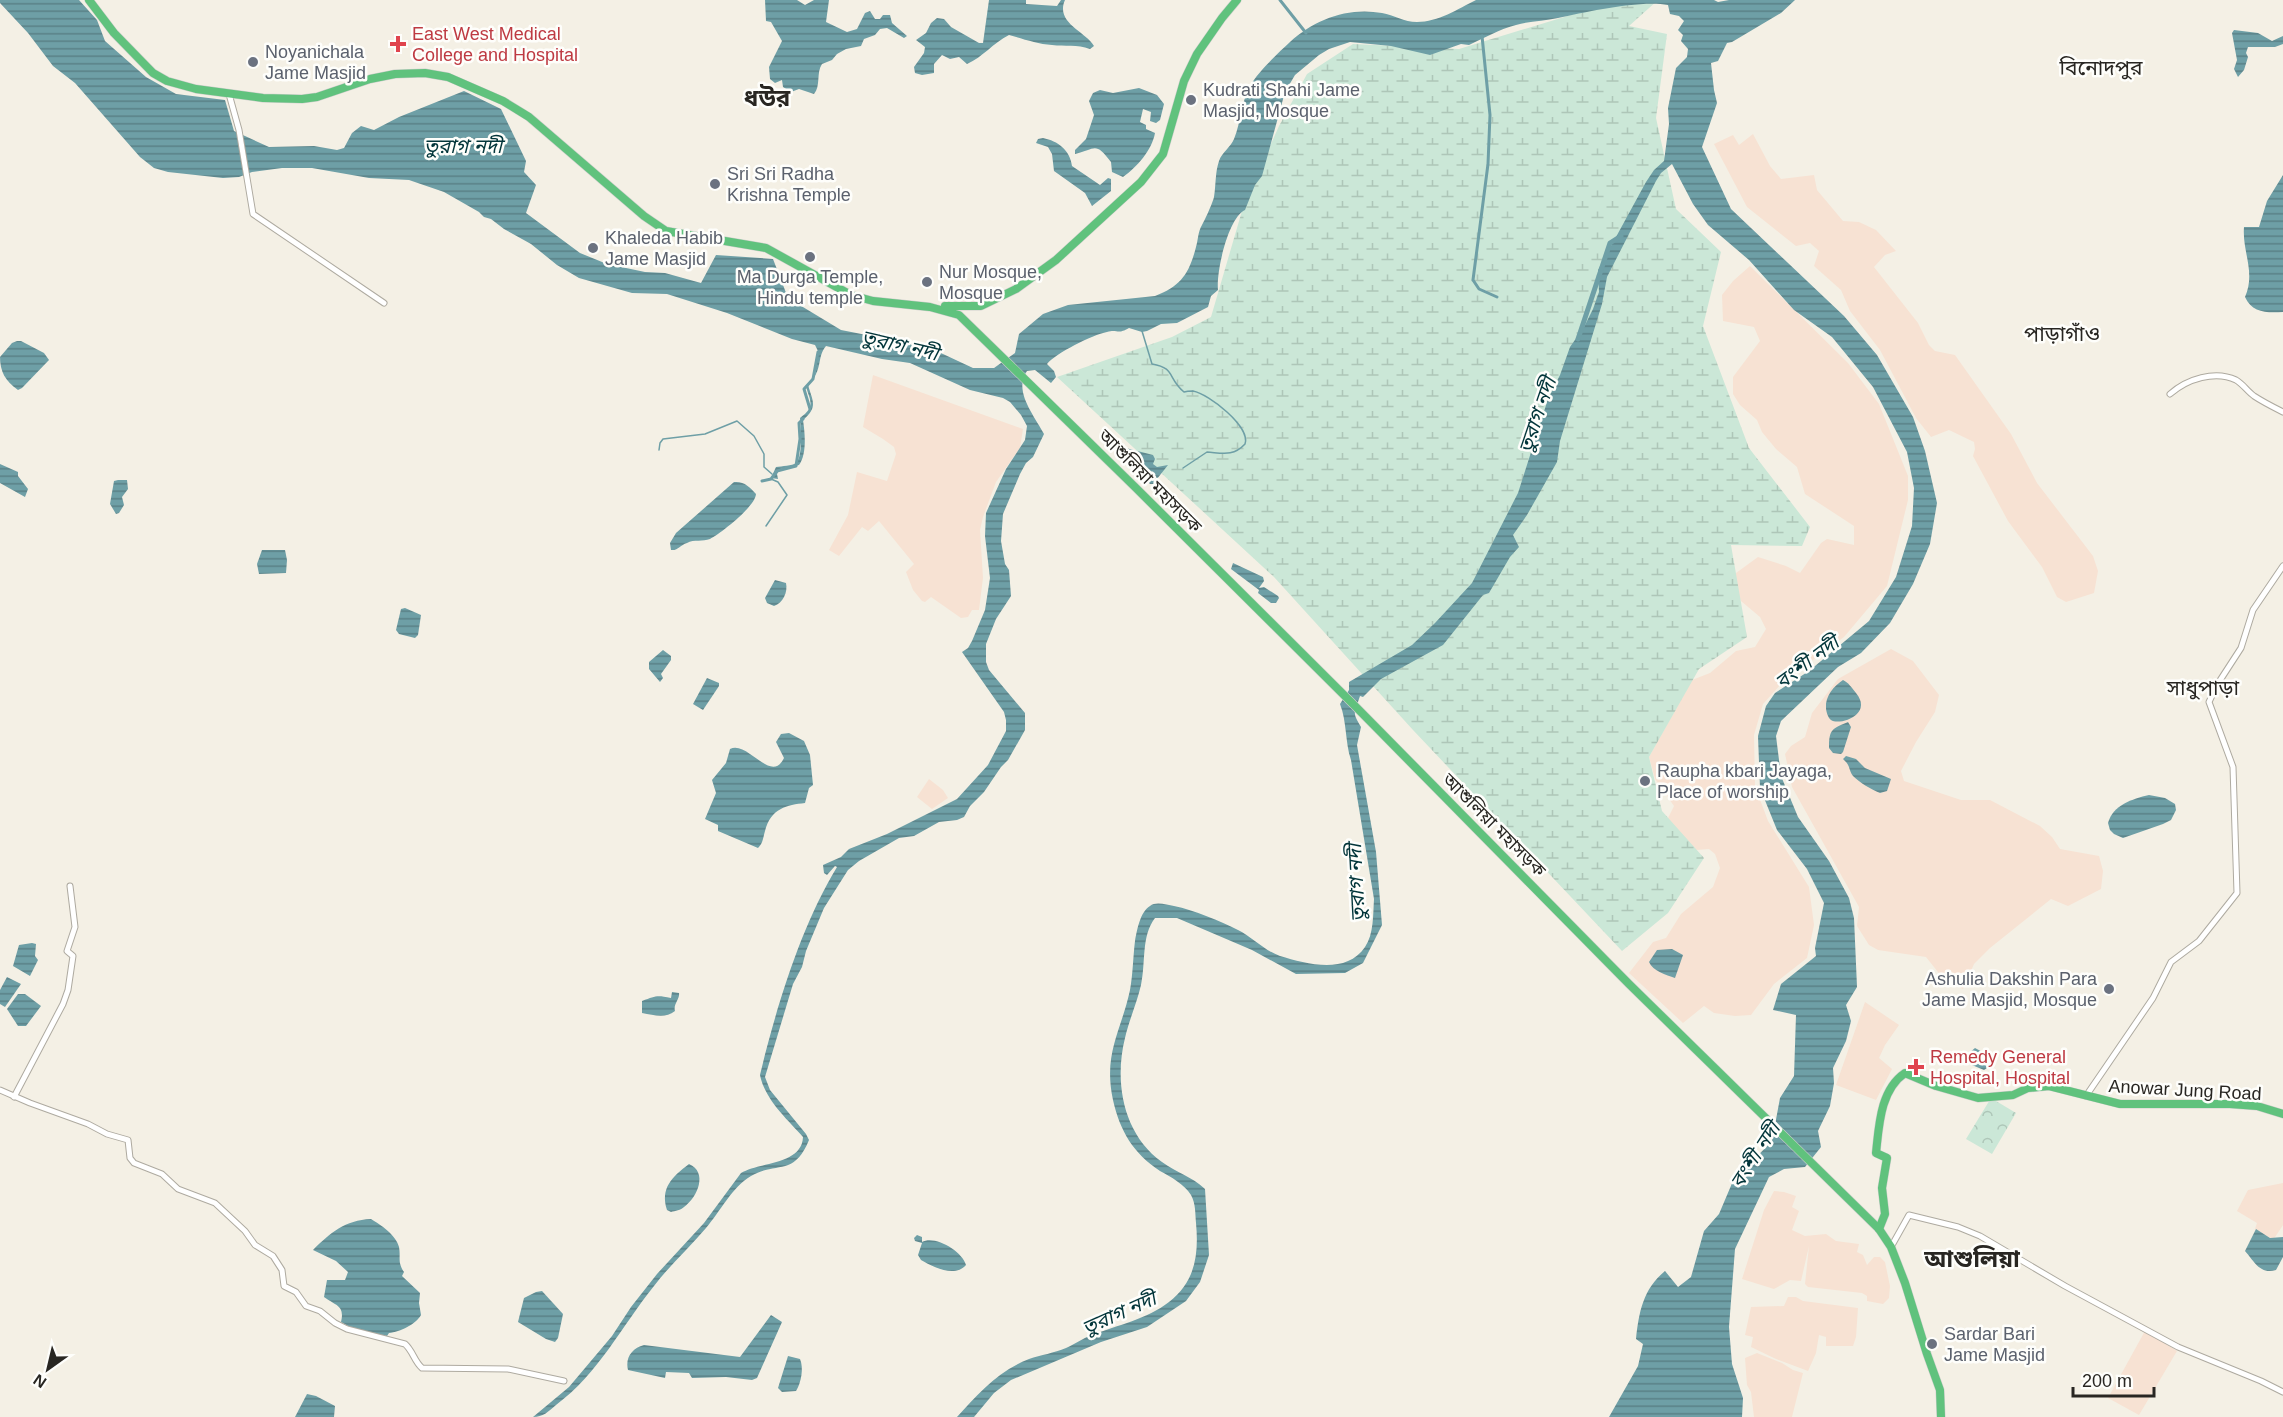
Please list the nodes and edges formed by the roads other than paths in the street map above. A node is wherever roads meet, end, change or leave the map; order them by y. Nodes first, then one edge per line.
1 (89, 0) edge
2 (1237, 0) edge
3 (233, 94) junction
4 (384, 303) dead end
5 (917, 305) junction
6 (981, 306) junction
7 (973, 329) junction
8 (2170, 394) dead end
9 (2283, 412) edge
10 (2283, 566) edge
11 (70, 886) dead end
12 (0, 1089) edge
13 (2086, 1096) junction
14 (14, 1097) junction
15 (2283, 1114) edge
16 (1879, 1229) junction
17 (1891, 1247) junction
18 (564, 1381) dead end
19 (2283, 1392) edge
20 (1941, 1417) edge

1 - 3 highway
2 - 6 highway
3 - 4 street
3 - 5 highway
5 - 6 highway
5 - 7 highway, আশুলিয়া মহাসড়ক
6 - 7 highway
7 - 16 highway, আশুলিয়া মহাসড়ক
8 - 9 street
10 - 13 street
11 - 14 street
12 - 14 street
13 - 15 highway, Anowar Jung Road
13 - 16 highway, Anowar Jung Road
14 - 18 street
16 - 17 highway, আশুলিয়া মহাসড়ক
17 - 19 street
17 - 20 highway, আশুলিয়া মহাসড়ক

